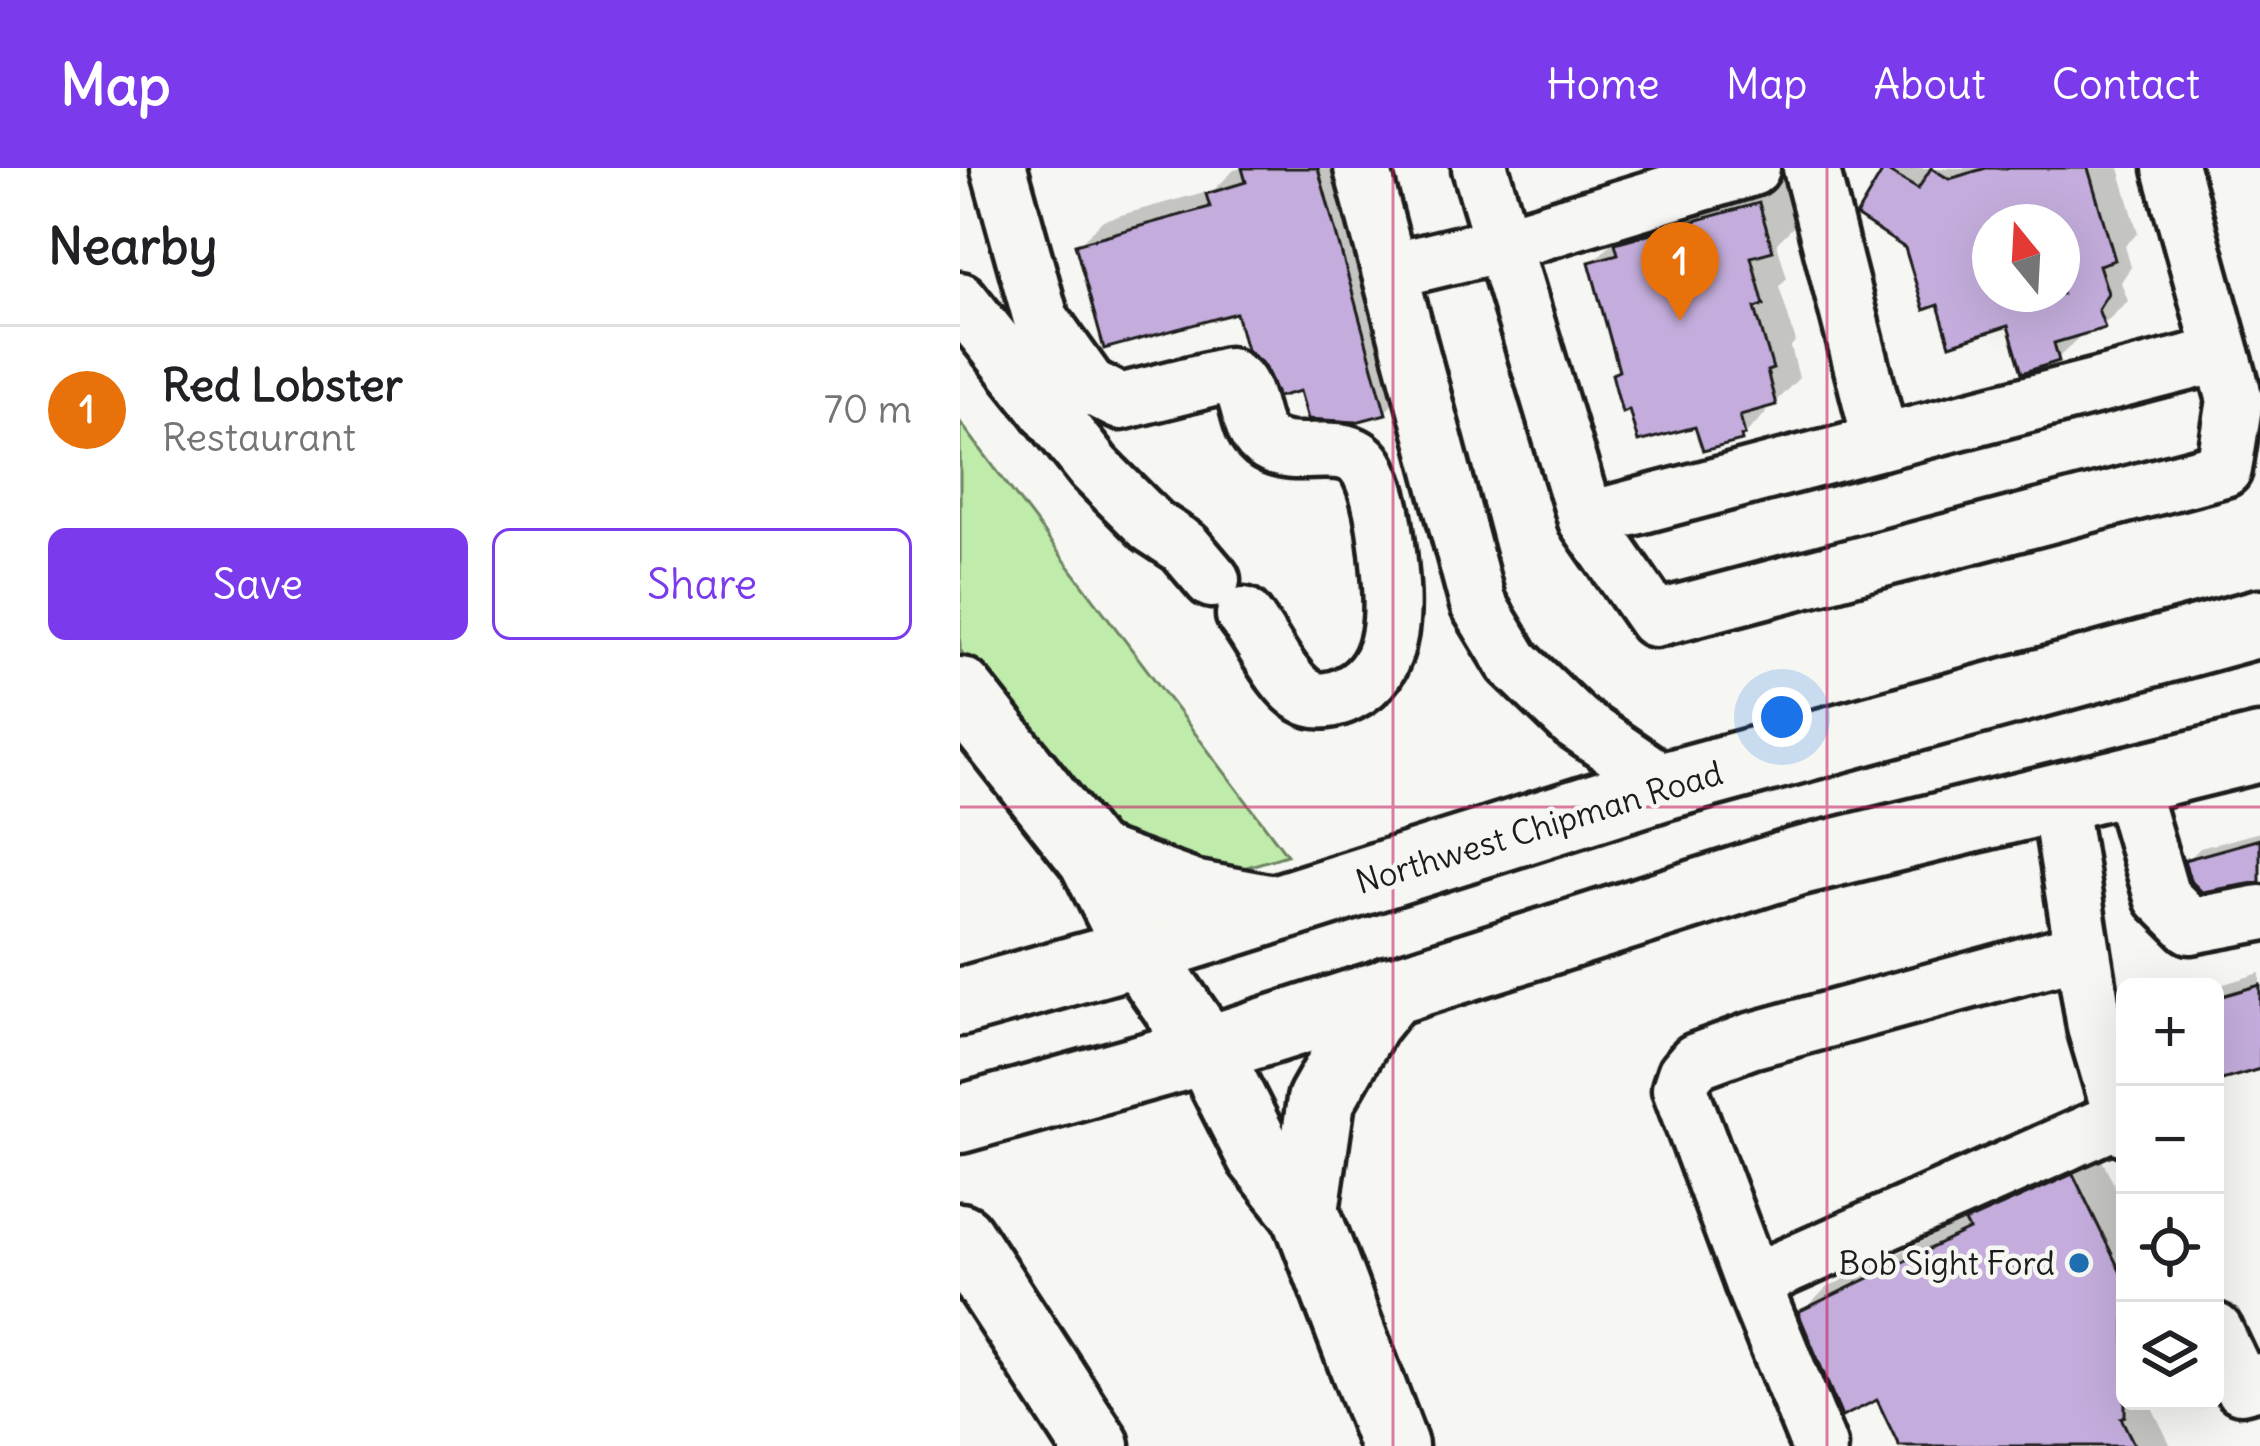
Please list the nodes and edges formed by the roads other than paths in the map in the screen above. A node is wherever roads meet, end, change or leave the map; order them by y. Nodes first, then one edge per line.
1 (999, 168) edge
2 (1362, 168) edge
3 (1480, 168) edge
4 (1752, 168) edge
5 (1810, 168) edge
6 (2171, 168) edge
7 (1502, 244) junction
8 (1390, 272) junction
9 (960, 300) edge
10 (2222, 354) junction
11 (1881, 442) junction
12 (1586, 520) junction
13 (2260, 623) edge
14 (960, 692) edge
15 (2260, 748) edge
16 (2128, 780) junction
17 (1666, 785) junction
18 (2058, 798) junction
19 (1092, 858) junction
20 (1272, 909) junction
21 (2260, 913) edge
22 (2081, 950) junction
23 (1139, 952) junction
24 (1391, 990) junction
25 (960, 1003) edge
26 (1207, 1049) junction
27 (2116, 1099) edge
28 (960, 1119) edge
29 (2116, 1126) edge
30 (1304, 1211) junction
31 (972, 1256) edge
32 (1752, 1282) junction
33 (2224, 1347) edge
34 (2254, 1399) edge
35 (1096, 1446) edge
36 (1394, 1446) edge
37 (1820, 1446) edge

1 - 9 street
2 - 8 street
3 - 7 street
4 - 7 street
5 - 11 street
6 - 10 street
7 - 8 street
7 - 12 street
8 - 17 street
10 - 11 street
10 - 12 street
11 - 12 street
13 - 17 main road, Northwest Chipman Road
14 - 19 main road
15 - 16 main road
16 - 18 main road
16 - 21 street
17 - 20 main road, Northwest Chipman Road
18 - 22 street
18 - 24 main road
19 - 20 main road
19 - 23 main road
20 - 23 main road, Northwest Chipman Road
22 - 27 street
22 - 32 street
23 - 25 main road, Northwest Chipman Road
23 - 26 main road
24 - 26 main road
24 - 30 main road
26 - 28 main road
26 - 30 main road
29 - 32 street
30 - 36 main road
31 - 35 main road
32 - 37 street
33 - 34 street

